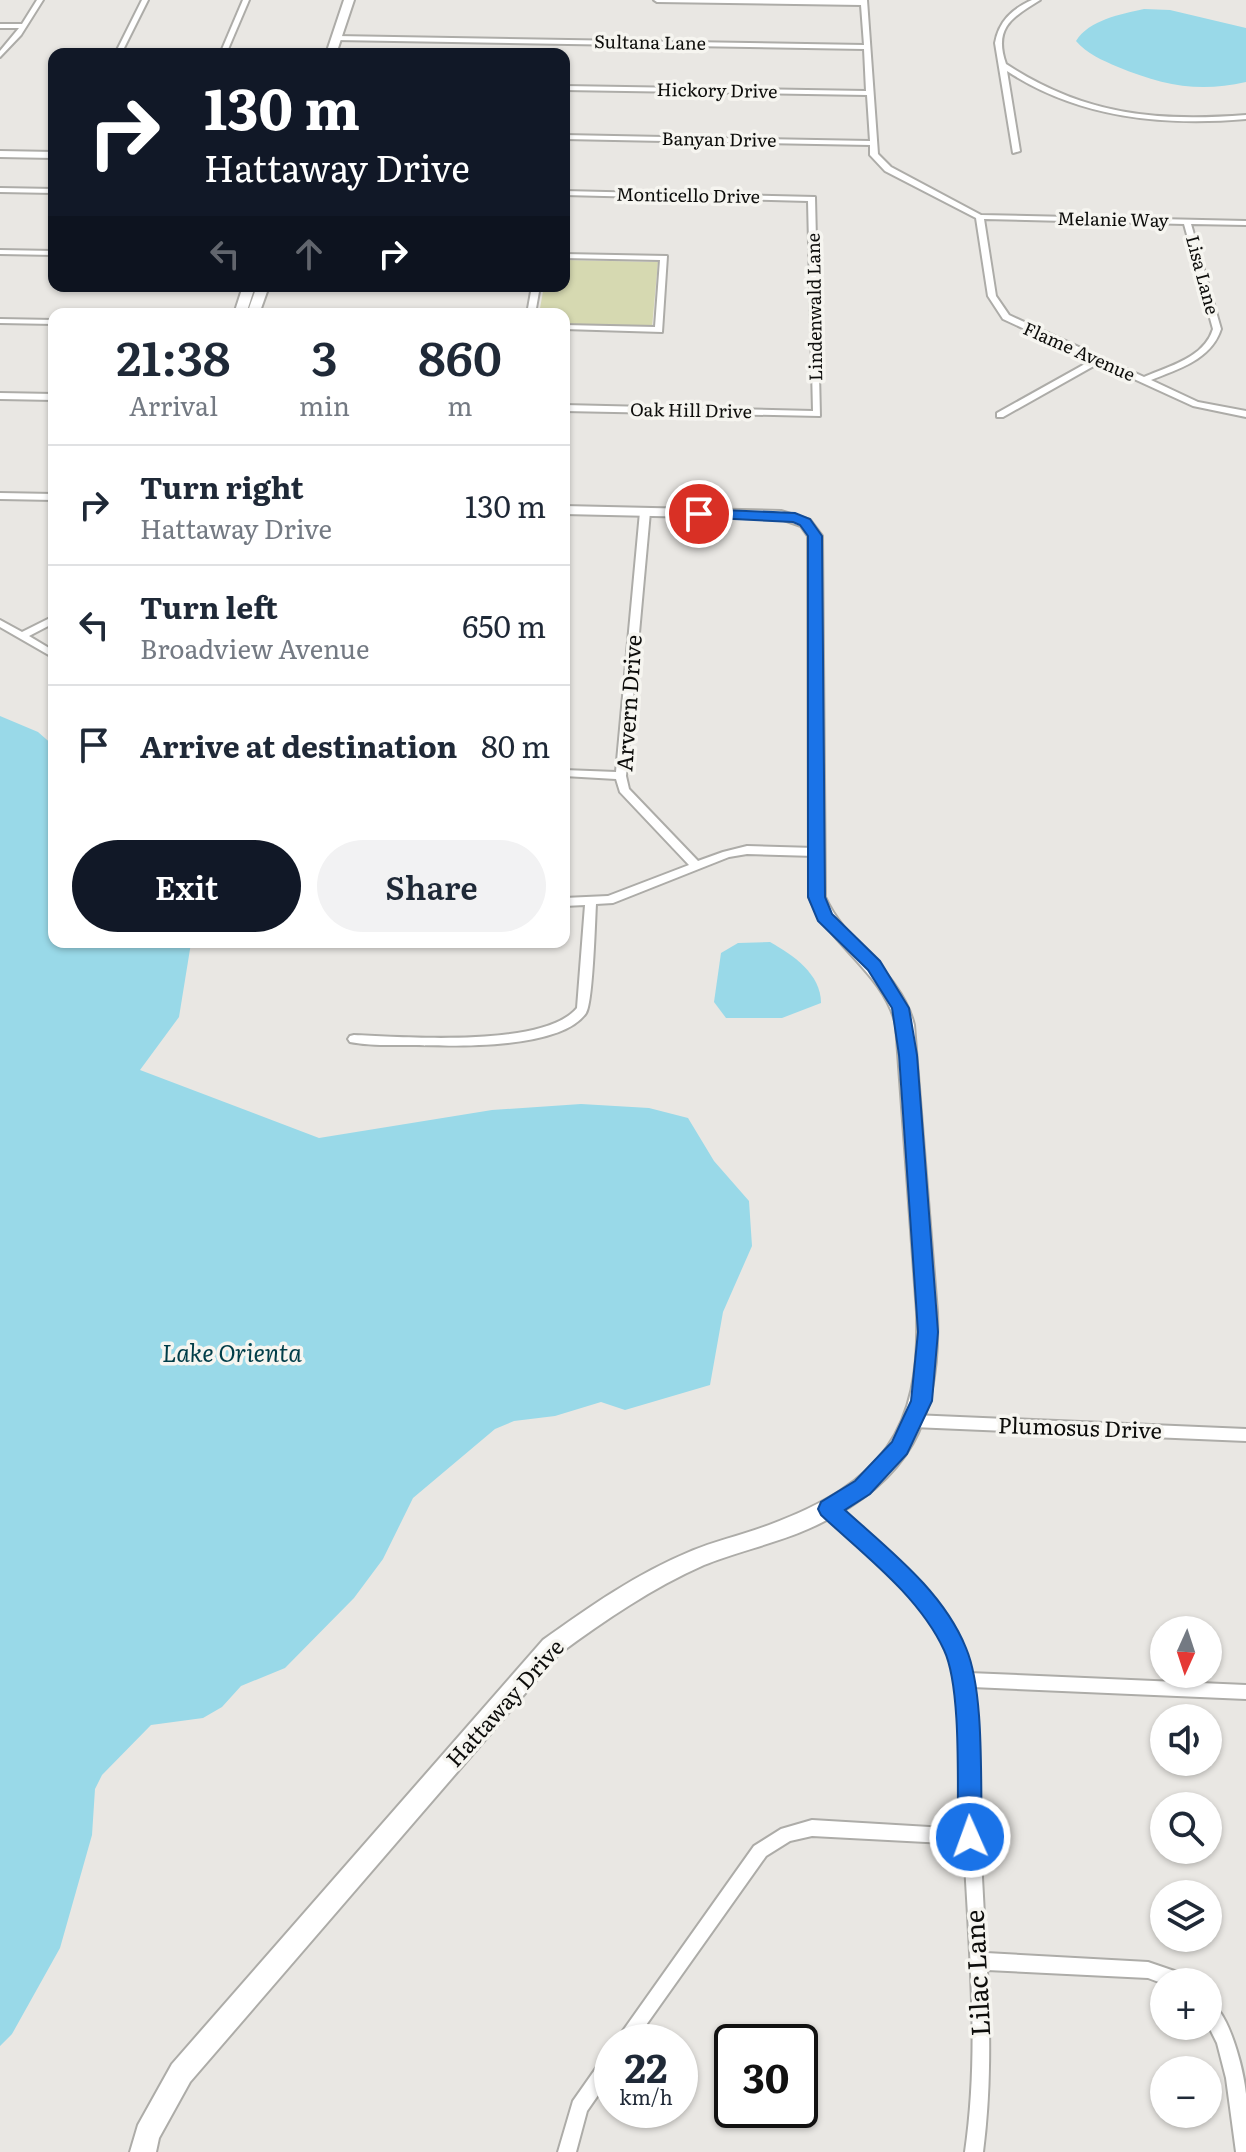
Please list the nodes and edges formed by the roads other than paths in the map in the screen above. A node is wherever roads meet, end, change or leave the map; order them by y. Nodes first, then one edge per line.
1 (40, 0) edge
2 (145, 0) edge
3 (246, 0) edge
4 (349, 0) edge
5 (657, 0) edge
6 (1037, 0) edge
7 (864, 2) edge
8 (0, 26) edge
9 (25, 26) junction
10 (336, 38) junction
11 (867, 47) junction
12 (121, 48) edge
13 (226, 48) edge
14 (333, 48) edge
15 (0, 55) edge
16 (1003, 65) junction
17 (570, 88) edge
18 (870, 93) junction
19 (1246, 117) edge
20 (570, 137) edge
21 (874, 143) junction
22 (1016, 151) dead end
23 (0, 154) edge
24 (48, 155) edge
25 (0, 190) edge
26 (48, 191) edge
27 (570, 193) edge
28 (812, 199) joint
29 (980, 217) junction
30 (1187, 222) junction
31 (1246, 223) edge
32 (0, 252) edge
33 (48, 253) edge
34 (570, 256) edge
35 (0, 321) edge
36 (48, 322) edge
37 (570, 327) edge
38 (1098, 360) junction
39 (1143, 381) junction
40 (0, 396) edge
41 (48, 397) edge
42 (570, 408) edge
43 (817, 414) joint
44 (1246, 414) edge
45 (1000, 415) dead end
46 (0, 496) edge
47 (48, 497) edge
48 (570, 510) edge
49 (645, 512) junction
50 (48, 622) edge
51 (0, 623) edge
52 (22, 636) junction
53 (48, 651) edge
54 (570, 773) edge
55 (621, 776) junction
56 (815, 852) junction
57 (696, 866) junction
58 (570, 902) edge
59 (591, 903) junction
60 (354, 1039) dead end
61 (913, 1421) junction
62 (1246, 1435) edge
63 (829, 1509) junction
64 (964, 1680) junction
65 (1246, 1692) edge
66 (970, 1837) junction
67 (979, 1961) junction
68 (1150, 1971) edge
69 (637, 2024) edge
70 (1222, 2031) edge
71 (594, 2086) edge
72 (143, 2152) edge
73 (567, 2152) edge
74 (974, 2152) edge
75 (1245, 2152) edge

1 - 9 street
2 - 12 street
3 - 13 street
4 - 10 street
5 - 7 street
6 - 16 street
7 - 11 street
8 - 9 street
9 - 15 street
10 - 11 street, Sultana Lane
10 - 14 street
11 - 18 street
16 - 19 street
16 - 22 street
17 - 18 street, Hickory Drive
18 - 21 street
20 - 21 street, Banyan Drive
21 - 29 street
23 - 24 street
25 - 26 street
27 - 28 street, Monticello Drive
28 - 43 street, Lindenwald Lane
29 - 30 street, Melanie Way
29 - 38 street, Flame Avenue
30 - 31 street, Melanie Way
30 - 39 street, Lisa Lane
32 - 33 street
34 - 37 street
35 - 36 street
38 - 39 street, Flame Avenue
38 - 45 street
39 - 44 street, Flame Avenue
40 - 41 street
42 - 43 street, Oak Hill Drive
46 - 47 street
48 - 49 street
49 - 55 street, Arvern Drive
49 - 56 street, Hattaway Drive
50 - 52 street
51 - 52 street
52 - 53 street
54 - 55 street
55 - 57 street, Arvern Drive
56 - 57 street
56 - 61 street, Hattaway Drive
57 - 59 street
58 - 59 street
59 - 60 street
61 - 62 street, Plumosus Drive
61 - 63 street, Hattaway Drive
63 - 64 street, Lilac Lane
63 - 72 street, Hattaway Drive
64 - 65 street
64 - 66 street, Lilac Lane
66 - 67 street, Lilac Lane
66 - 69 street
67 - 68 street
67 - 74 street, Lilac Lane
70 - 75 street
71 - 73 street

